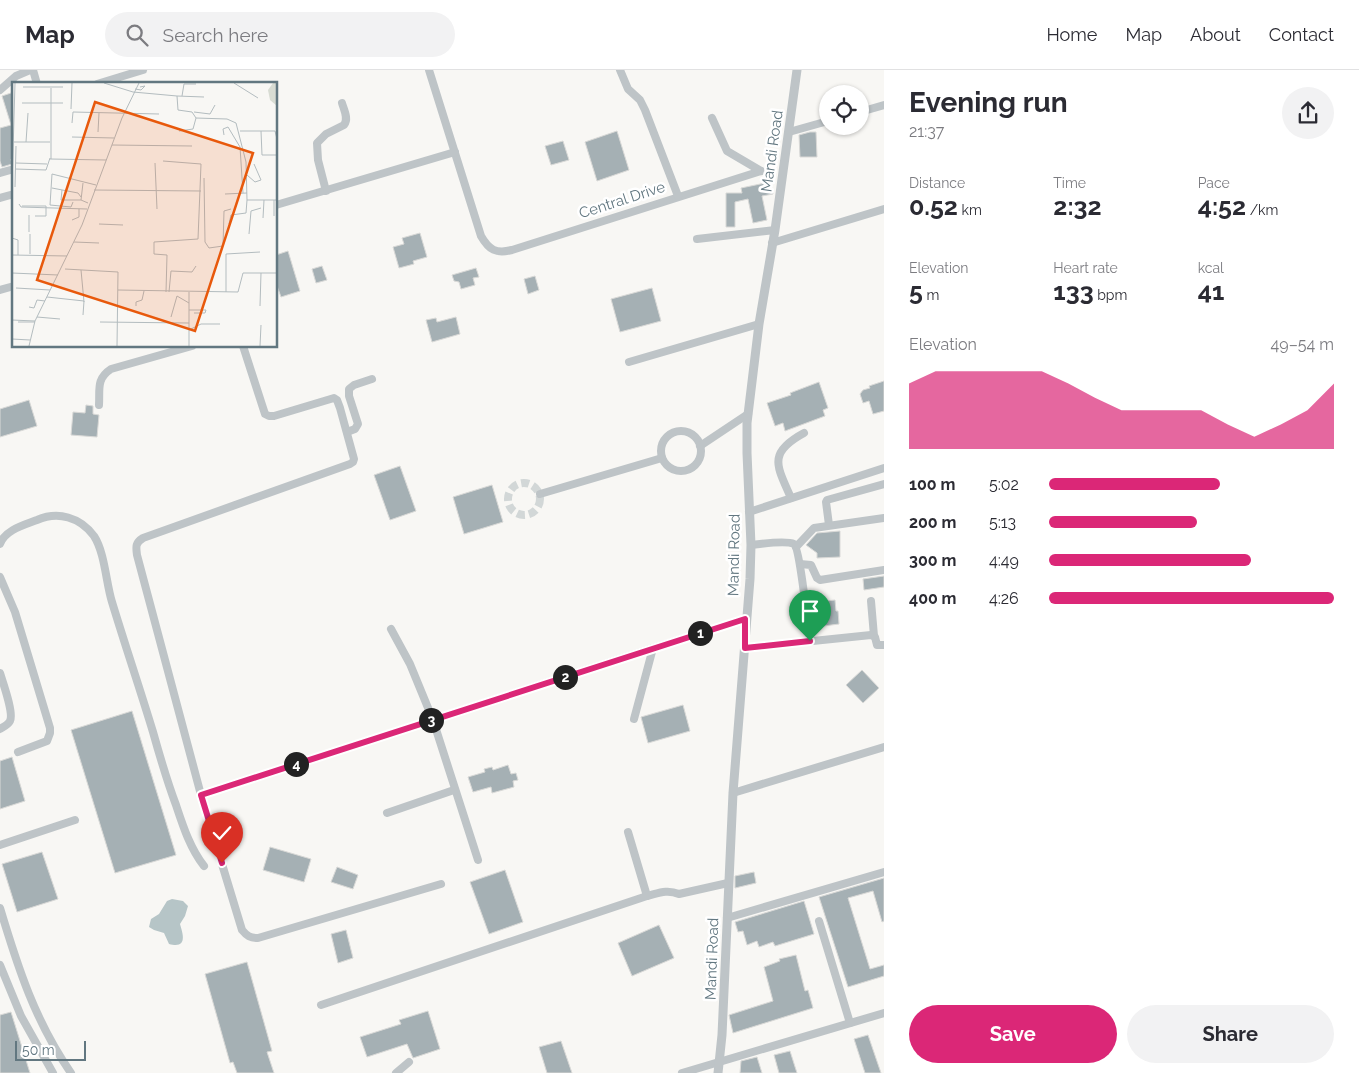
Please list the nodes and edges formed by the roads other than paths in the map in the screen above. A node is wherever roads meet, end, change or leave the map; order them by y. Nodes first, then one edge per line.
1 (31, 70) edge
2 (143, 70) edge
3 (430, 70) edge
4 (620, 70) edge
5 (797, 70) edge
6 (36, 82) edge
7 (104, 82) edge
8 (0, 90) edge
9 (342, 103) dead end
10 (884, 104) edge
11 (869, 109) edge
12 (712, 118) dead end
13 (819, 124) edge
14 (789, 132) junction
15 (455, 152) junction
16 (326, 190) junction
17 (678, 196) junction
18 (278, 205) edge
19 (884, 209) edge
20 (774, 230) junction
21 (697, 240) dead end
22 (772, 243) junction
23 (759, 324) junction
24 (185, 348) edge
25 (244, 348) edge
26 (629, 362) dead end
27 (372, 379) dead end
28 (99, 404) dead end
29 (748, 414) junction
30 (347, 432) junction
31 (804, 433) dead end
32 (700, 446) junction
33 (662, 458) junction
34 (884, 468) edge
35 (884, 484) edge
36 (540, 494) tunnel mouth
37 (791, 498) junction
38 (749, 512) junction
39 (884, 518) edge
40 (829, 525) junction
41 (0, 544) edge
42 (751, 545) junction
43 (796, 546) junction
44 (800, 564) junction
45 (884, 570) edge
46 (0, 577) edge
47 (871, 601) dead end
48 (745, 619) junction
49 (391, 629) dead end
50 (874, 636) junction
51 (810, 641) junction
52 (884, 645) edge
53 (653, 648) junction
54 (745, 648) junction
55 (0, 673) edge
56 (634, 719) dead end
57 (433, 720) junction
58 (0, 729) edge
59 (884, 746) edge
60 (18, 752) dead end
61 (454, 790) junction
62 (733, 793) junction
63 (201, 795) junction
64 (387, 813) dead end
65 (74, 820) dead end
66 (628, 832) dead end
67 (0, 845) edge
68 (478, 860) dead end
69 (204, 866) dead end
70 (884, 872) edge
71 (728, 882) junction
72 (441, 884) dead end
73 (647, 896) junction
74 (0, 908) edge
75 (727, 918) junction
76 (820, 921) dead end
77 (0, 965) edge
78 (321, 1005) dead end
79 (884, 1012) edge
80 (850, 1023) junction
81 (409, 1062) dead end
82 (719, 1062) junction
83 (53, 1073) edge
84 (71, 1073) edge
85 (396, 1073) edge
86 (682, 1073) edge
87 (718, 1073) edge

1 - 6 street
1 - 8 street
2 - 7 street
3 - 15 street
4 - 17 street
5 - 14 street, Mandi Road
9 - 16 street
10 - 11 street
12 - 17 street, Central Drive
13 - 14 street
14 - 20 street, Mandi Road
15 - 16 street
15 - 17 street, Central Drive
16 - 18 street
19 - 22 street
20 - 21 street
20 - 22 street, Mandi Road
22 - 23 street, Mandi Road
23 - 26 street
23 - 29 street, Mandi Road
24 - 28 street
25 - 30 street
27 - 30 street
29 - 32 street
29 - 38 street, Mandi Road
30 - 63 street
31 - 37 street
32 - 33 street
32 - 33 street
33 - 36 street
34 - 37 street
35 - 40 street
37 - 38 street
38 - 42 street, Mandi Road
39 - 40 street
40 - 43 street
41 - 69 street
42 - 43 street
42 - 48 street, Mandi Road
43 - 44 street
44 - 45 street
44 - 51 street
46 - 60 street
47 - 50 street
48 - 53 street
48 - 54 street, Mandi Road
49 - 57 street
50 - 51 street
50 - 52 street
51 - 54 street
53 - 56 street
53 - 57 street
54 - 62 street, Mandi Road
55 - 58 street
57 - 61 street
57 - 63 street
59 - 62 street
61 - 64 street
61 - 68 street
62 - 71 street, Mandi Road
63 - 72 street
65 - 67 street
66 - 73 street
70 - 75 street
71 - 73 street
71 - 75 street, Mandi Road
73 - 78 street
74 - 84 street
75 - 82 street, Mandi Road
76 - 80 street
77 - 83 street
79 - 80 street
80 - 82 street
81 - 85 street
82 - 86 street
82 - 87 street, Mandi Road

